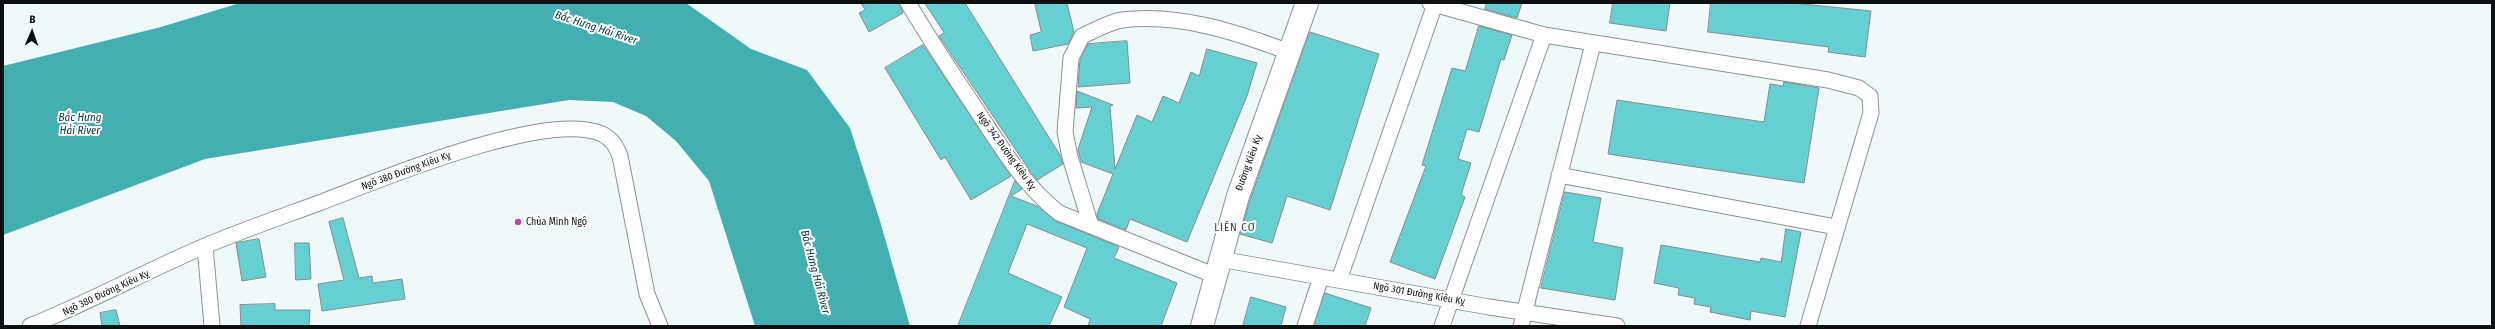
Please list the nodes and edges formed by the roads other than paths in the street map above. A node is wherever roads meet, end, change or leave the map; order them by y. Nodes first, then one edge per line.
1 (908, 3) edge
2 (1307, 3) edge
3 (1433, 4) edge
4 (1544, 35) junction
5 (1593, 44) junction
6 (1289, 52) junction
7 (1559, 175) junction
8 (1092, 226) junction
9 (1836, 227) junction
10 (205, 246) junction
11 (1218, 267) junction
12 (1321, 277) junction
13 (1339, 280) junction
14 (1452, 301) junction
15 (1522, 320) edge
16 (30, 326) edge
17 (212, 326) edge
18 (660, 326) edge
19 (1202, 326) edge
20 (1305, 326) edge
21 (1442, 326) edge
22 (1617, 326) edge
23 (1808, 326) edge

1 - 8 street, Ngõ 342 Đường Kiêu Kỵ
2 - 6 main road, Đường Kiêu Kỵ
3 - 4 street
3 - 13 street
4 - 5 street
4 - 14 street
5 - 7 street
5 - 9 street
6 - 8 street
6 - 11 main road, Đường Kiêu Kỵ
7 - 9 street
7 - 15 street
8 - 11 street, Ngõ 342 Đường Kiêu Kỵ
9 - 23 street
10 - 16 street, Ngõ 380 Đường Kiêu Kỵ
10 - 17 street
10 - 18 street, Ngõ 380 Đường Kiêu Kỵ
11 - 12 street, Ngõ 301 Đường Kiêu Kỵ
11 - 19 main road, Đường Kiêu Kỵ
12 - 13 street, Ngõ 301 Đường Kiêu Kỵ
12 - 20 street
13 - 14 street, Ngõ 301 Đường Kiêu Kỵ
14 - 15 street, Ngõ 301 Đường Kiêu Kỵ
14 - 21 street
15 - 22 street, Ngõ 301 Đường Kiêu Kỵ

